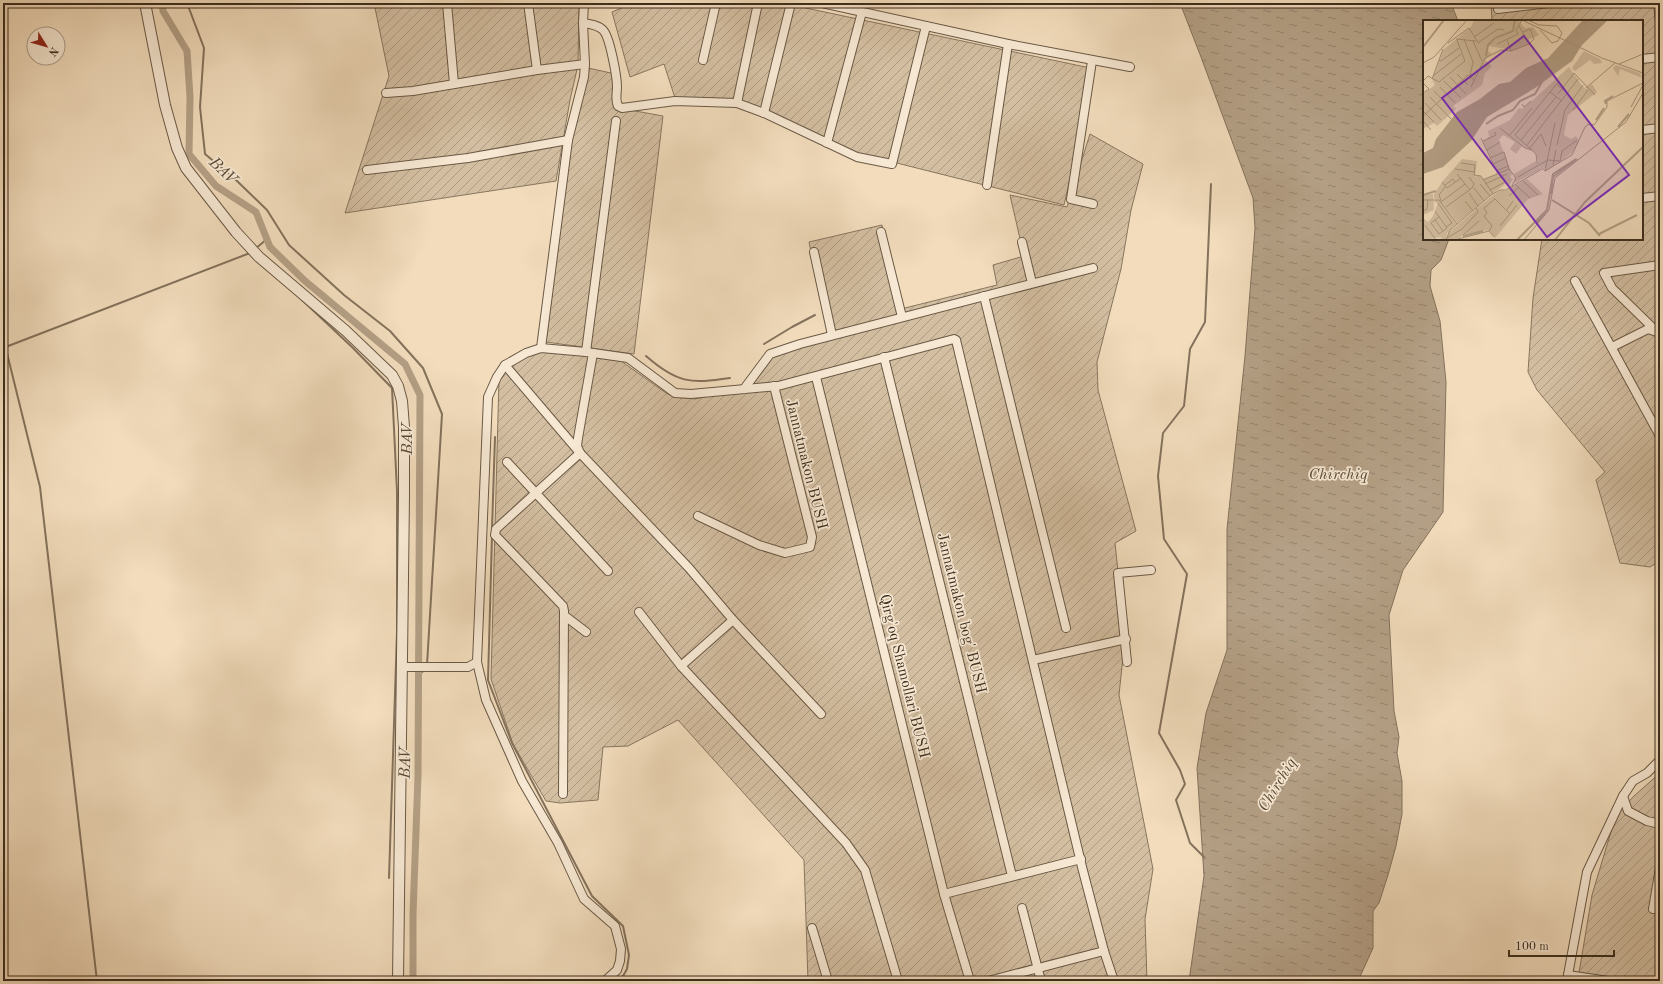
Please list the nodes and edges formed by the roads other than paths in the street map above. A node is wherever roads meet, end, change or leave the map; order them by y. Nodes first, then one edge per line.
1 (145, 3) edge
2 (447, 3) edge
3 (528, 3) edge
4 (584, 3) edge
5 (716, 3) edge
6 (758, 3) edge
7 (791, 3) edge
8 (822, 3) edge
9 (1549, 3) edge
10 (1658, 3) edge
11 (1498, 9) dead end
12 (862, 12) junction
13 (583, 23) junction
14 (1660, 23) edge
15 (926, 26) junction
16 (1008, 44) junction
17 (1660, 57) edge
18 (1643, 59) edge
19 (702, 60) dead end
20 (1092, 61) junction
21 (585, 64) junction
22 (1130, 67) dead end
23 (537, 70) junction
24 (454, 84) junction
25 (386, 94) dead end
26 (737, 103) junction
27 (764, 113) junction
28 (616, 120) dead end
29 (1660, 128) edge
30 (1643, 130) edge
31 (568, 140) junction
32 (827, 143) junction
33 (367, 170) dead end
34 (987, 185) dead end
35 (1660, 196) edge
36 (1643, 198) edge
37 (1093, 204) dead end
38 (881, 232) dead end
39 (1022, 242) dead end
40 (814, 252) dead end
41 (1660, 265) edge
42 (1093, 268) dead end
43 (1575, 281) dead end
44 (1032, 283) junction
45 (984, 296) junction
46 (902, 317) junction
47 (1657, 331) edge
48 (832, 335) junction
49 (1612, 346) junction
50 (541, 348) junction
51 (589, 352) junction
52 (884, 357) junction
53 (506, 366) junction
54 (816, 377) junction
55 (774, 386) junction
56 (744, 389) junction
57 (1660, 436) edge
58 (580, 453) junction
59 (507, 462) dead end
60 (535, 493) junction
61 (698, 516) dead end
62 (482, 534) junction
63 (495, 535) junction
64 (608, 570) dead end
65 (1151, 570) dead end
66 (639, 612) dead end
67 (565, 616) junction
68 (734, 620) junction
69 (1066, 628) dead end
70 (586, 632) dead end
71 (1126, 639) junction
72 (1033, 660) junction
73 (477, 662) junction
74 (1127, 662) dead end
75 (681, 666) junction
76 (406, 667) junction
77 (821, 714) dead end
78 (1660, 760) edge
79 (563, 794) dead end
80 (1623, 796) junction
81 (1660, 824) edge
82 (1081, 858) junction
83 (1660, 868) edge
84 (1012, 876) junction
85 (944, 894) junction
86 (1022, 908) dead end
87 (1653, 909) dead end
88 (812, 928) dead end
89 (1104, 951) junction
90 (1037, 968) junction
91 (1570, 978) edge
92 (398, 981) edge
93 (605, 981) edge
94 (828, 981) edge
95 (898, 981) edge
96 (970, 981) edge
97 (988, 981) edge
98 (1041, 981) edge
99 (1114, 981) edge
100 (1608, 981) edge

1 - 76 street
2 - 24 street
3 - 23 street
4 - 13 street
5 - 19 street
6 - 26 street
7 - 27 street
8 - 12 street
9 - 11 street
10 - 14 street
12 - 15 street
12 - 32 street
13 - 21 street
13 - 26 street
15 - 16 street
15 - 32 street
16 - 20 street
16 - 34 street
17 - 18 street
20 - 22 street
20 - 37 street
21 - 23 street
21 - 31 street
23 - 24 street
24 - 25 street
26 - 27 street
27 - 32 street
28 - 51 street
29 - 30 street
31 - 33 street
31 - 50 street
35 - 36 street
38 - 46 street
39 - 44 street
40 - 48 street
41 - 47 street
42 - 44 street
43 - 49 street
44 - 45 street
45 - 46 street
45 - 69 street
46 - 48 street
47 - 49 street
48 - 56 street
49 - 57 street
50 - 51 street
50 - 53 street
51 - 56 street
51 - 58 street
52 - 54 street
52 - 72 street
52 - 84 street, Jannatmakon bog' BUSH
53 - 58 street
53 - 62 street
54 - 55 street
54 - 85 street, Qirg'oq Shamollari BUSH
55 - 56 street
55 - 61 street, Jannatmakon BUSH
58 - 60 street
58 - 68 street
59 - 60 street
60 - 63 street
60 - 64 street
62 - 63 street
62 - 73 street
63 - 67 street
65 - 71 street
66 - 75 street
67 - 70 street
67 - 79 street
68 - 75 street
68 - 77 street
71 - 72 street
71 - 74 street
72 - 82 street
73 - 76 street
73 - 93 street
75 - 95 street
76 - 92 street
78 - 80 street
80 - 81 street
80 - 91 street
82 - 84 street
82 - 89 street
83 - 87 street
84 - 85 street
85 - 96 street, Qirg'oq Shamollari BUSH
86 - 90 street
88 - 94 street
89 - 90 street
89 - 99 street
90 - 97 street
90 - 98 street
91 - 100 street

